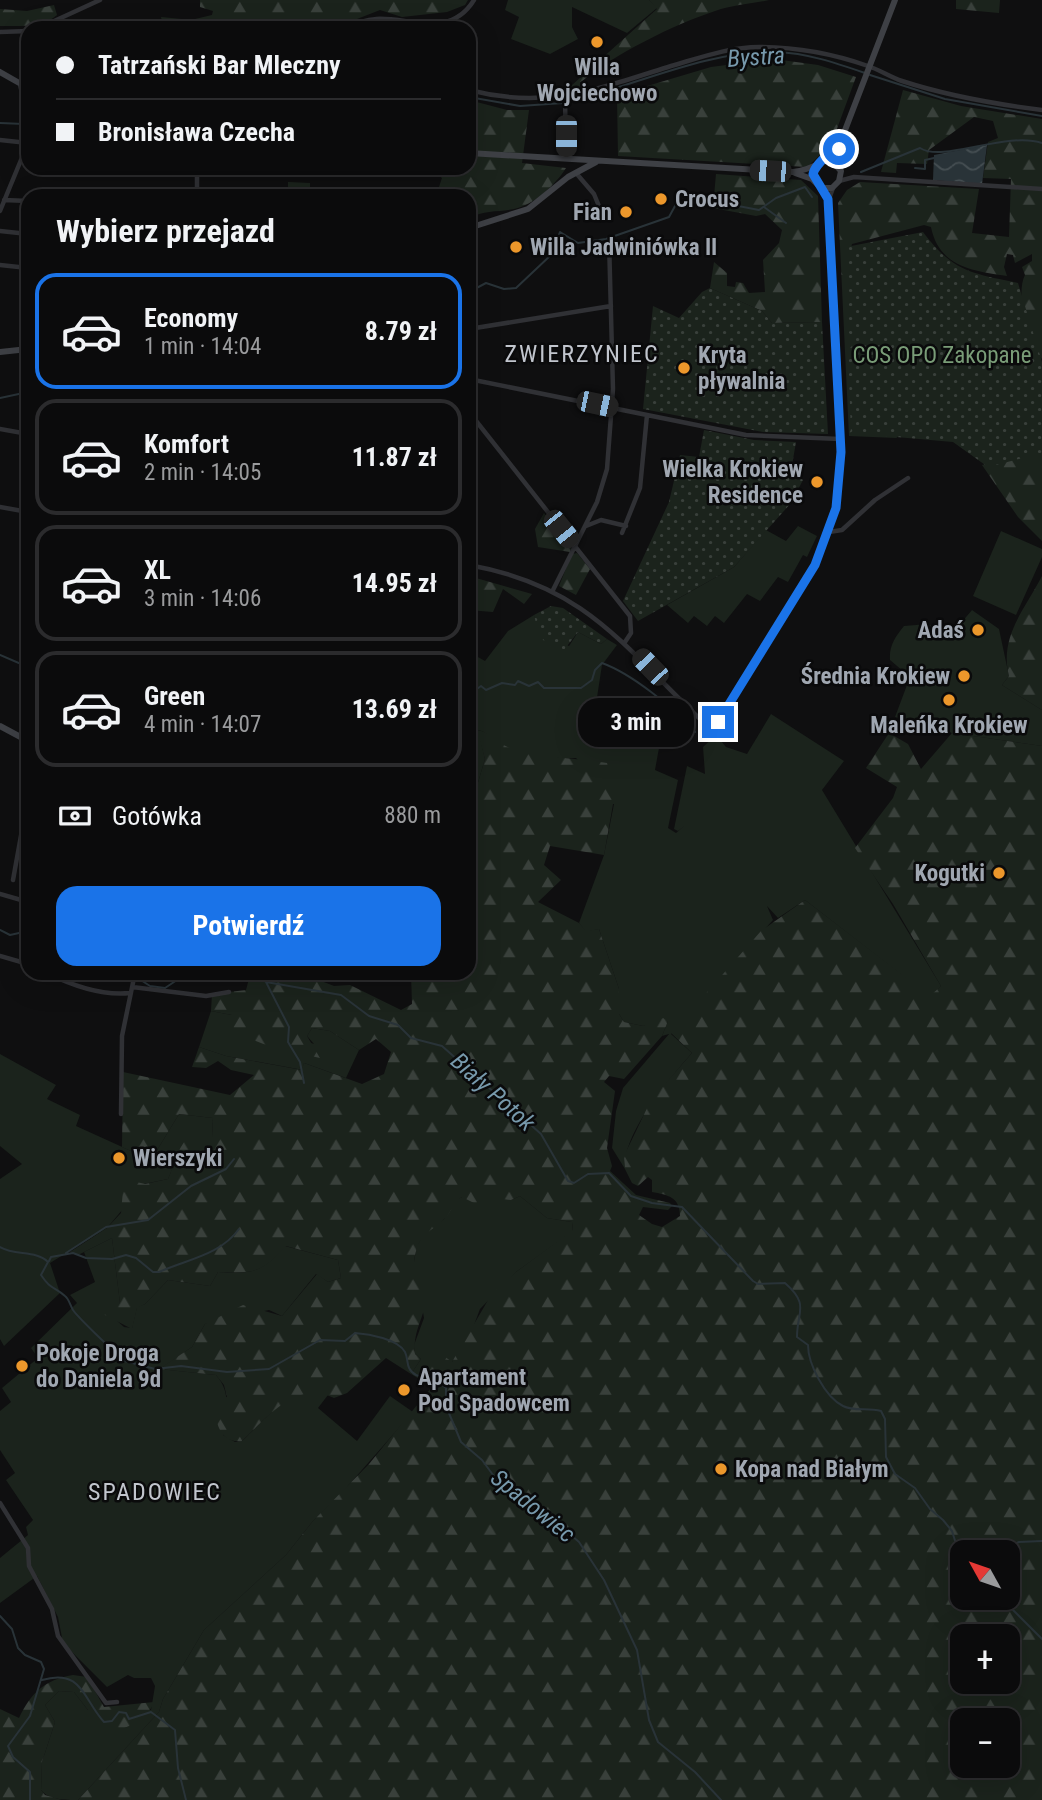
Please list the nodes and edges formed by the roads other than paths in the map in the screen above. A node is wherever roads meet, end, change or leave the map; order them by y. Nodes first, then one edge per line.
1 (100, 0) edge
2 (474, 0) edge
3 (895, 0) edge
4 (54, 21) edge
5 (360, 21) edge
6 (402, 21) edge
7 (447, 21) edge
8 (21, 31) edge
9 (0, 32) edge
10 (869, 68) junction
11 (0, 72) edge
12 (21, 82) edge
13 (476, 91) edge
14 (565, 97) junction
15 (1042, 110) edge
16 (842, 138) junction
17 (0, 140) edge
18 (21, 142) edge
19 (476, 153) edge
20 (566, 159) junction
21 (576, 159) junction
22 (21, 160) edge
23 (598, 161) junction
24 (825, 161) junction
25 (815, 167) junction
26 (839, 168) junction
27 (793, 172) junction
28 (576, 173) junction
29 (568, 177) junction
30 (854, 177) junction
31 (814, 181) junction
32 (839, 181) junction
33 (822, 188) junction
34 (833, 188) junction
35 (1042, 189) edge
36 (828, 199) junction
37 (4, 200) junction
38 (21, 201) edge
39 (0, 211) edge
40 (603, 216) dead end
41 (476, 226) edge
42 (0, 231) edge
43 (21, 233) edge
44 (608, 240) dead end
45 (0, 265) edge
46 (21, 267) edge
47 (611, 306) junction
48 (476, 328) edge
49 (21, 350) edge
50 (0, 352) edge
51 (476, 380) edge
52 (612, 407) junction
53 (647, 415) junction
54 (476, 421) edge
55 (0, 429) edge
56 (21, 433) edge
57 (840, 439) junction
58 (908, 478) dead end
59 (0, 507) edge
60 (21, 511) edge
61 (626, 526) junction
62 (585, 527) junction
63 (829, 532) junction
64 (622, 533) dead end
65 (575, 547) junction
66 (476, 567) edge
67 (552, 592) junction
68 (625, 642) junction
69 (0, 726) edge
70 (21, 737) edge
71 (21, 836) edge
72 (13, 880) dead end
73 (0, 894) edge
74 (21, 900) edge
75 (0, 956) edge
76 (21, 962) edge
77 (65, 980) edge
78 (133, 980) edge
79 (131, 990) junction
80 (229, 992) dead end
81 (121, 1114) dead end
82 (0, 1503) edge
83 (117, 1702) dead end

1 - 4 street
2 - 7 street
3 - 10 street
5 - 6 street
8 - 9 street
10 - 14 street
10 - 15 street
10 - 16 street
11 - 12 street
13 - 14 street
14 - 20 street
16 - 24 street
16 - 26 street
17 - 18 street
19 - 20 street
20 - 21 street
21 - 23 street
21 - 29 street
22 - 37 street
23 - 27 street
23 - 28 street
24 - 25 street
24 - 26 street
25 - 27 street
25 - 31 street
26 - 30 street
26 - 32 street
27 - 31 street
28 - 29 street
28 - 40 street
29 - 41 street
30 - 32 street
30 - 35 street
31 - 33 street
32 - 34 street
33 - 34 street
33 - 36 street
34 - 36 street
36 - 57 street
37 - 38 street
37 - 39 street
42 - 43 street
44 - 47 street
45 - 46 street
47 - 48 street
47 - 52 street
49 - 50 street
51 - 52 street
52 - 53 street
52 - 62 street
53 - 57 street
53 - 61 street
54 - 65 street
55 - 56 street
57 - 63 street
58 - 63 street
59 - 60 street
61 - 62 street
61 - 64 street
62 - 65 street
63 - 68 street
65 - 67 street
65 - 68 street
66 - 67 street
67 - 68 street
69 - 70 street
71 - 72 street
73 - 74 street
75 - 76 street
77 - 79 street
78 - 79 street
79 - 80 street
79 - 81 street
82 - 83 street

